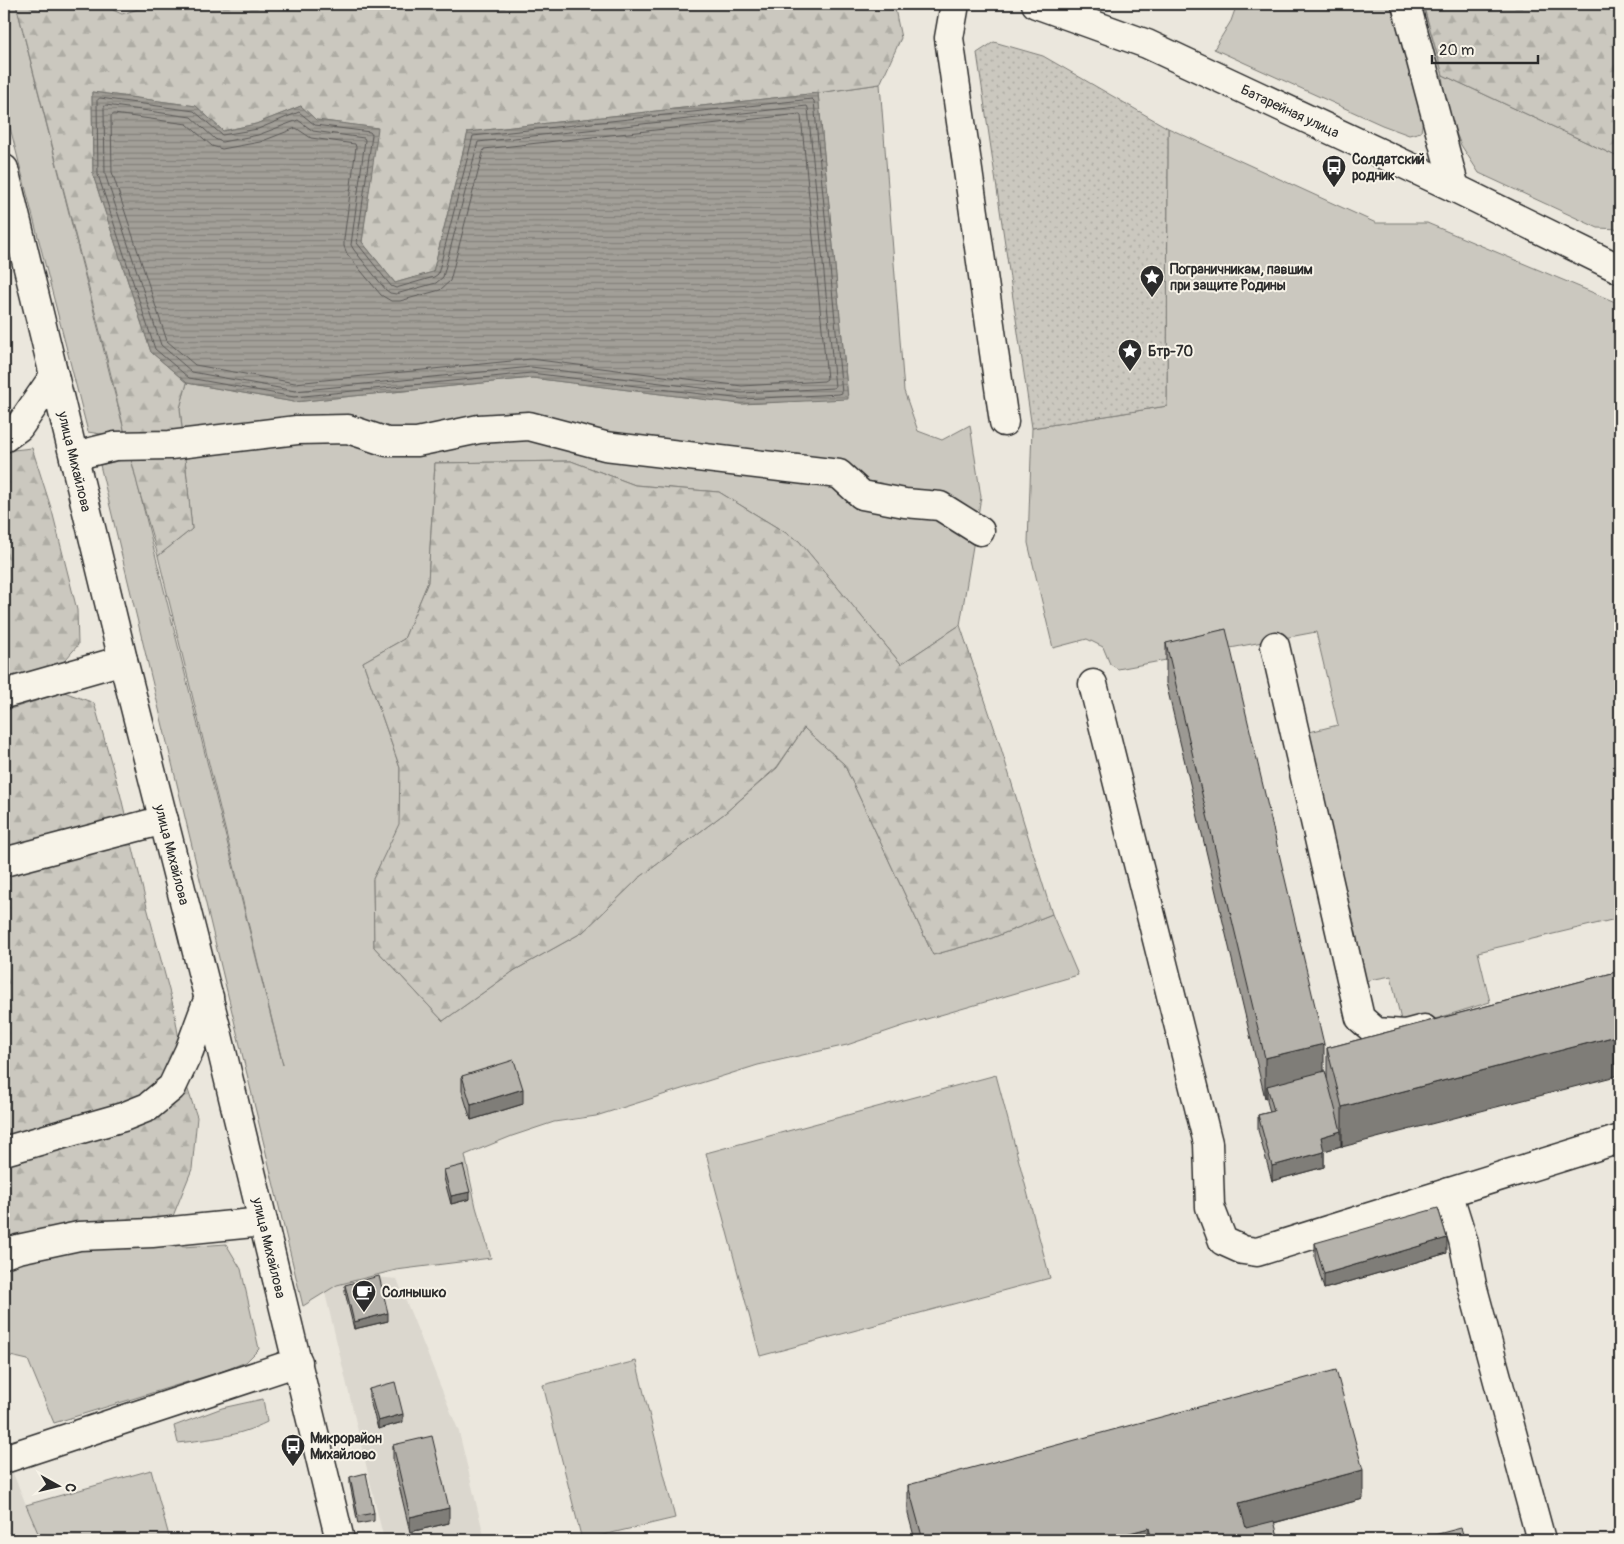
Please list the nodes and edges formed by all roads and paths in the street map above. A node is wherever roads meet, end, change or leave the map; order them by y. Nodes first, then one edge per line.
1 (955, 4) edge
2 (1036, 4) edge
3 (1406, 4) edge
4 (4, 169) edge
5 (1456, 188) junction
6 (1620, 269) edge
7 (54, 376) junction
8 (1004, 422) dead end
9 (4, 438) edge
10 (74, 456) junction
11 (980, 531) dead end
12 (1275, 646) dead end
13 (123, 660) junction
14 (1093, 684) dead end
15 (4, 694) edge
16 (164, 820) junction
17 (4, 862) edge
18 (209, 997) junction
19 (1452, 1021) edge
20 (1620, 1139) edge
21 (4, 1151) edge
22 (1448, 1192) junction
23 (263, 1222) junction
24 (4, 1254) edge
25 (298, 1362) junction
26 (4, 1459) edge
27 (340, 1540) edge
28 (1541, 1540) edge

1 - 8 street
2 - 5 street, Батарейная улица
3 - 5 street
4 - 7 street, улица Михайлова
5 - 6 street, Батарейная улица
7 - 9 street
7 - 10 street, улица Михайлова
10 - 11 street
10 - 13 street, улица Михайлова
12 - 19 street
13 - 15 street
13 - 16 street, улица Михайлова
14 - 22 street
16 - 17 street
16 - 18 street, улица Михайлова
18 - 21 street
18 - 23 street, улица Михайлова
20 - 22 street
22 - 28 street
23 - 24 street
23 - 25 street, улица Михайлова
25 - 26 street
25 - 27 street, улица Михайлова

